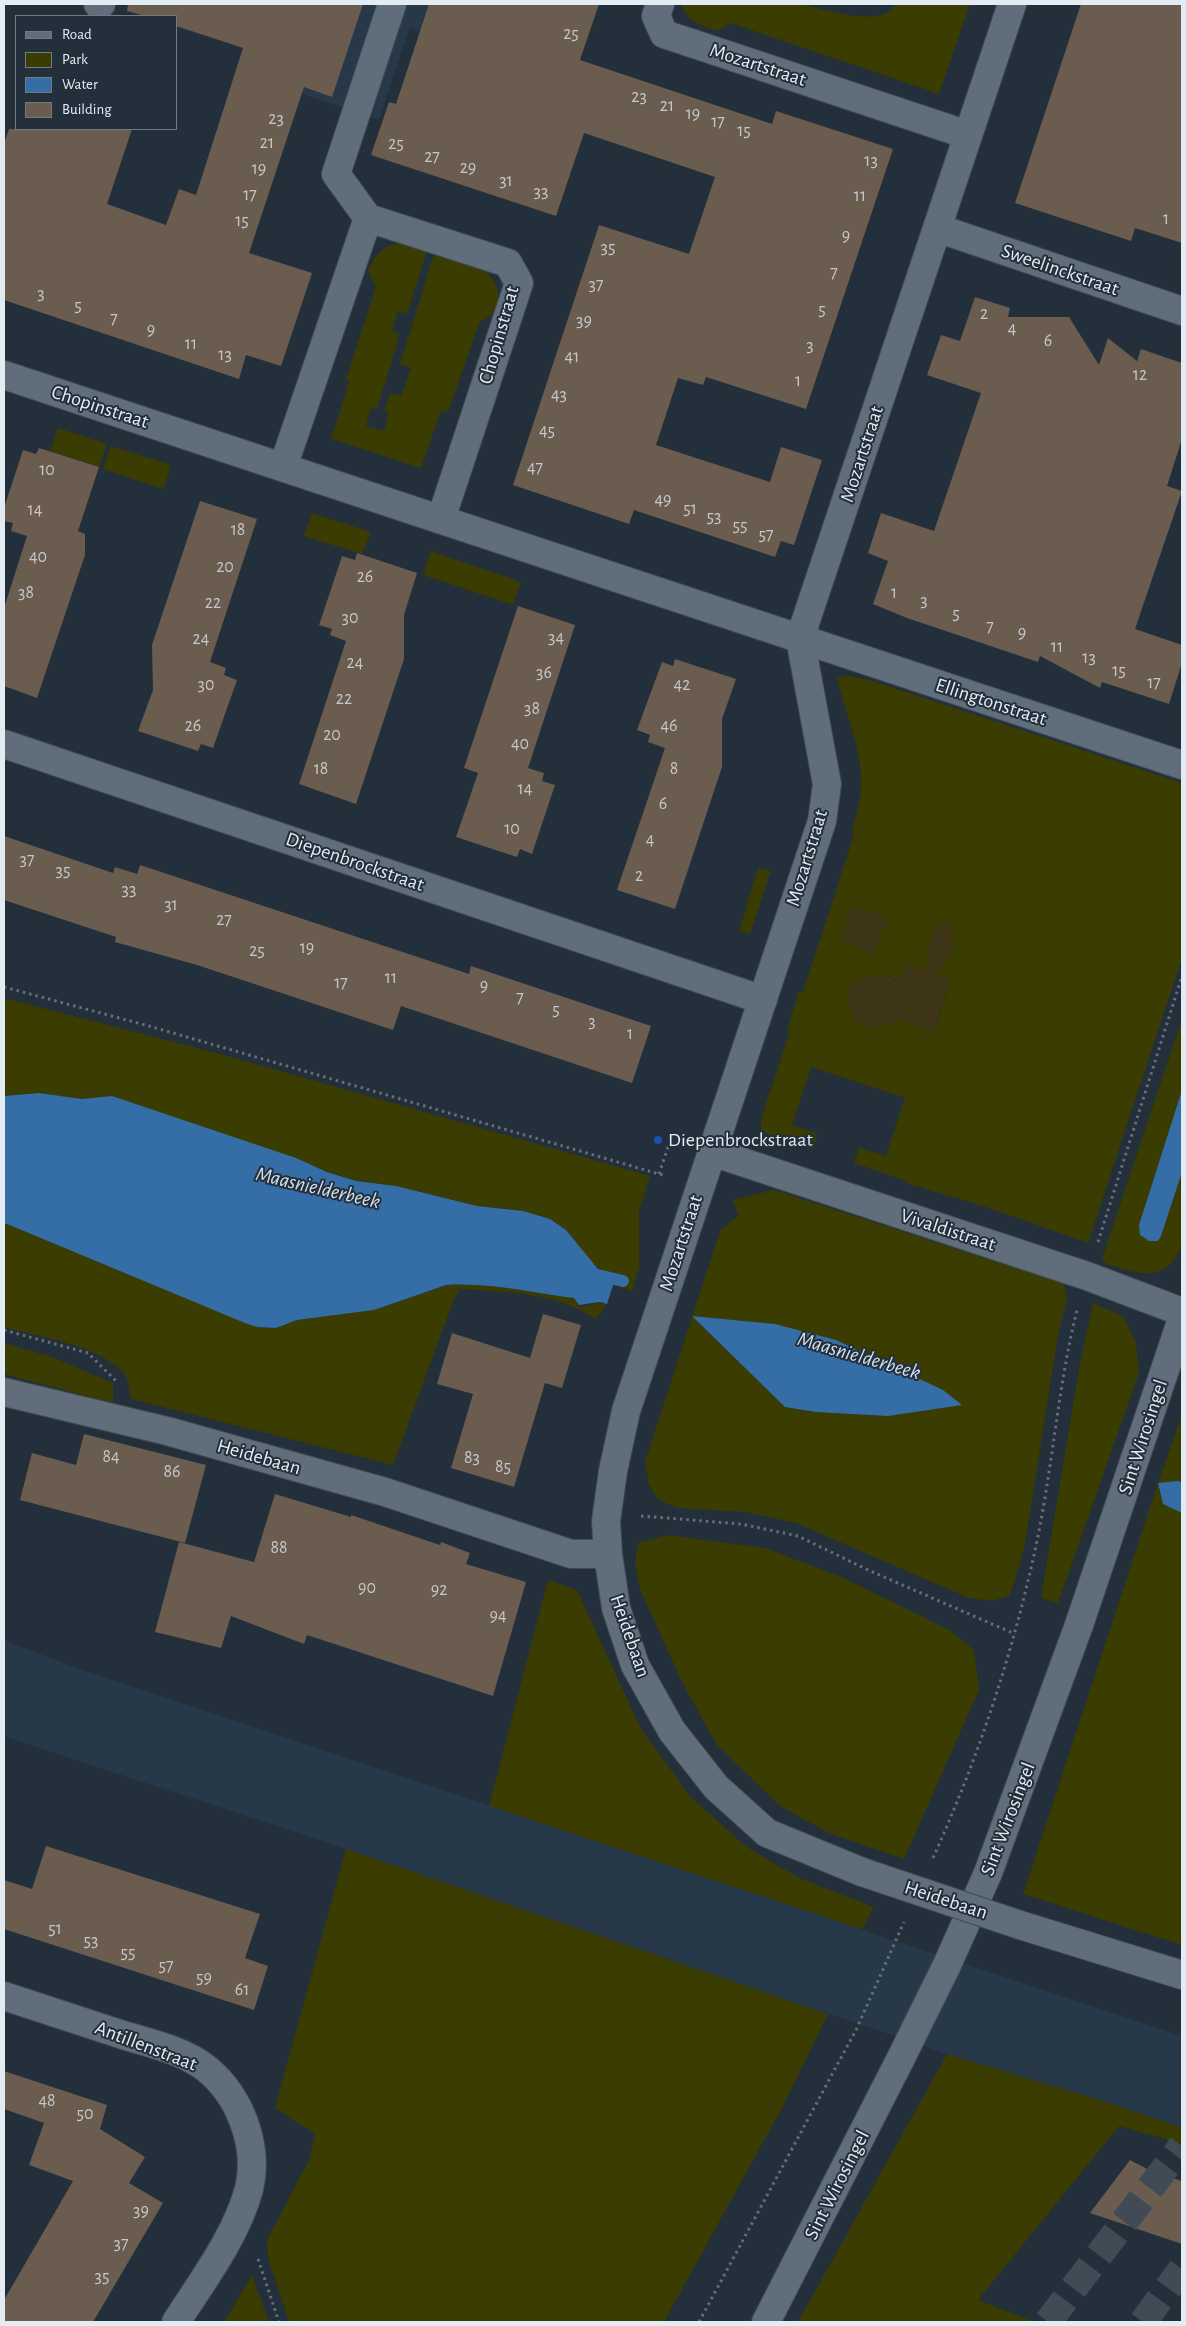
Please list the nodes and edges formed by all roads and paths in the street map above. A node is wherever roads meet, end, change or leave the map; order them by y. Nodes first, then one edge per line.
1 (392, 4) edge
2 (660, 4) edge
3 (1012, 4) edge
4 (968, 135) junction
5 (368, 218) junction
6 (937, 228) junction
7 (1182, 311) edge
8 (4, 375) edge
9 (282, 468) junction
10 (440, 519) junction
11 (800, 638) junction
12 (4, 744) edge
13 (1182, 765) edge
14 (1182, 976) edge
15 (4, 987) edge
16 (762, 1000) junction
17 (669, 1144) dead end
18 (712, 1152) junction
19 (659, 1174) junction
20 (700, 1186) junction
21 (1087, 1276) junction
22 (1182, 1312) edge
23 (1182, 1319) edge
24 (4, 1330) edge
25 (121, 1386) dead end
26 (4, 1392) edge
27 (606, 1521) junction
28 (608, 1554) junction
29 (1016, 1634) junction
30 (929, 1867) dead end
31 (906, 1918) dead end
32 (1182, 1975) edge
33 (4, 1996) edge
34 (232, 2231) junction
35 (176, 2322) edge
36 (278, 2322) edge
37 (699, 2322) edge
38 (766, 2322) edge

1 - 5 street
2 - 4 street, Mozartstraat
3 - 4 street, Mozartstraat
4 - 6 street, Mozartstraat
5 - 9 street
5 - 10 street, Chopinstraat
6 - 7 street, Sweelinckstraat
6 - 11 street, Mozartstraat
8 - 9 street, Chopinstraat
9 - 10 street, Chopinstraat
10 - 11 street, Chopinstraat
11 - 13 street, Ellingtonstraat
11 - 16 street, Mozartstraat
12 - 16 street, Diepenbrockstraat
14 - 21 path
15 - 19 path
16 - 18 street, Mozartstraat
17 - 19 path
18 - 20 street, Mozartstraat
18 - 21 street, Vivaldistraat
19 - 20 path
20 - 27 street, Mozartstraat
21 - 22 street, Vivaldistraat
21 - 29 path
23 - 38 street, Sint Wirosingel
24 - 25 path
26 - 28 street, Heidebaan
27 - 28 street, Mozartstraat
27 - 29 path
28 - 32 street, Heidebaan, bridge
29 - 30 path
31 - 37 path
33 - 34 street, Antillenstraat
34 - 35 street, Antillenstraat
34 - 36 path

